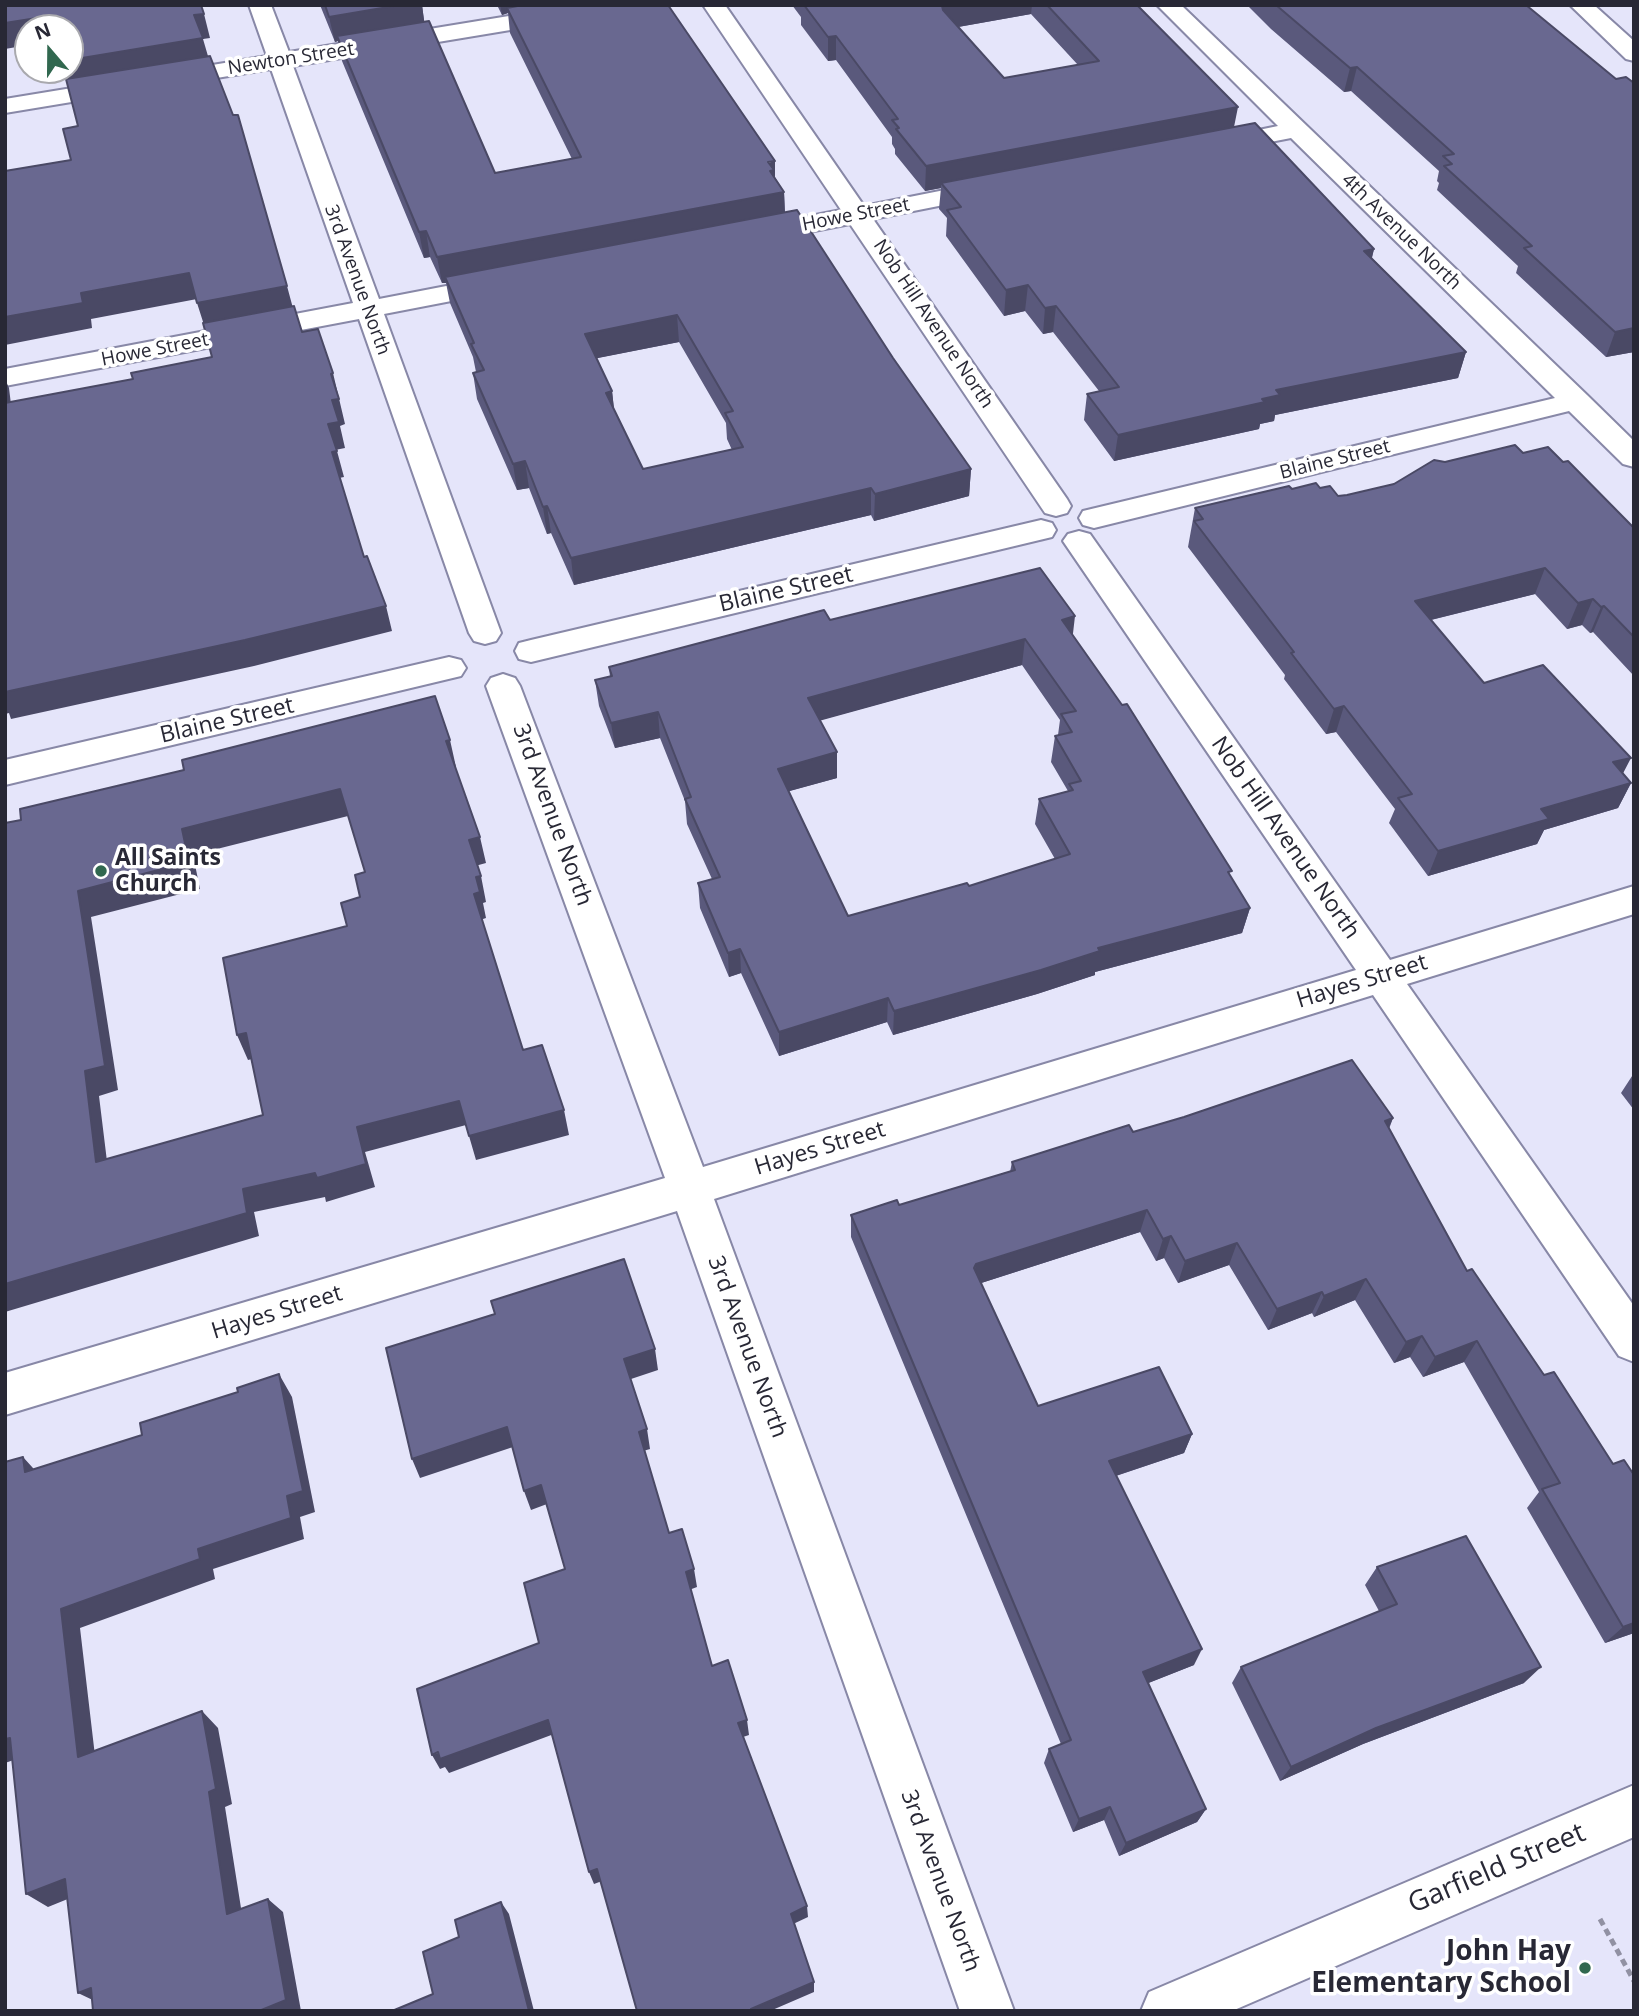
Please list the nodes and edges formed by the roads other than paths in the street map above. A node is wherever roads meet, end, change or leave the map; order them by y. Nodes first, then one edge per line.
1 (260, 5) edge
2 (619, 5) edge
3 (714, 5) edge
4 (1168, 5) edge
5 (1581, 5) edge
6 (1634, 54) edge
7 (280, 61) junction
8 (5, 106) edge
9 (1295, 130) junction
10 (1186, 151) edge
11 (1010, 185) edge
12 (859, 214) junction
13 (733, 239) edge
14 (519, 280) edge
15 (368, 309) junction
16 (5, 378) edge
17 (1577, 401) junction
18 (1634, 458) edge
19 (1049, 518) junction
20 (1086, 529) junction
21 (485, 633) junction
22 (531, 651) junction
23 (449, 668) junction
24 (503, 686) junction
25 (5, 773) edge
26 (1634, 900) edge
27 (1381, 976) junction
28 (690, 1189) junction
29 (1634, 1342) edge
30 (5, 1394) edge
31 (1634, 1811) edge
32 (987, 2011) edge
33 (1168, 2011) edge

1 - 7 street, 3rd Avenue North
2 - 7 street, Newton Street
3 - 12 street, Nob Hill Avenue North
4 - 9 street, 4th Avenue North
5 - 6 street
7 - 8 street, Newton Street
7 - 15 street, 3rd Avenue North
9 - 10 street
9 - 17 street, 4th Avenue North
11 - 12 street, Howe Street
12 - 13 street, Howe Street
12 - 19 street, Nob Hill Avenue North
14 - 15 street, Howe Street
15 - 16 street, Howe Street
15 - 21 street, 3rd Avenue North
17 - 18 street, 4th Avenue North
17 - 20 street, Blaine Street
19 - 20 street
19 - 22 street, Blaine Street
20 - 27 street, Nob Hill Avenue North
21 - 22 street
21 - 23 street
22 - 24 street
23 - 24 street
23 - 25 street, Blaine Street
24 - 28 street, 3rd Avenue North
26 - 27 street, Hayes Street
27 - 28 street, Hayes Street
27 - 29 street, Nob Hill Avenue North
28 - 30 street, Hayes Street
28 - 32 street, 3rd Avenue North
31 - 33 street, Garfield Street

